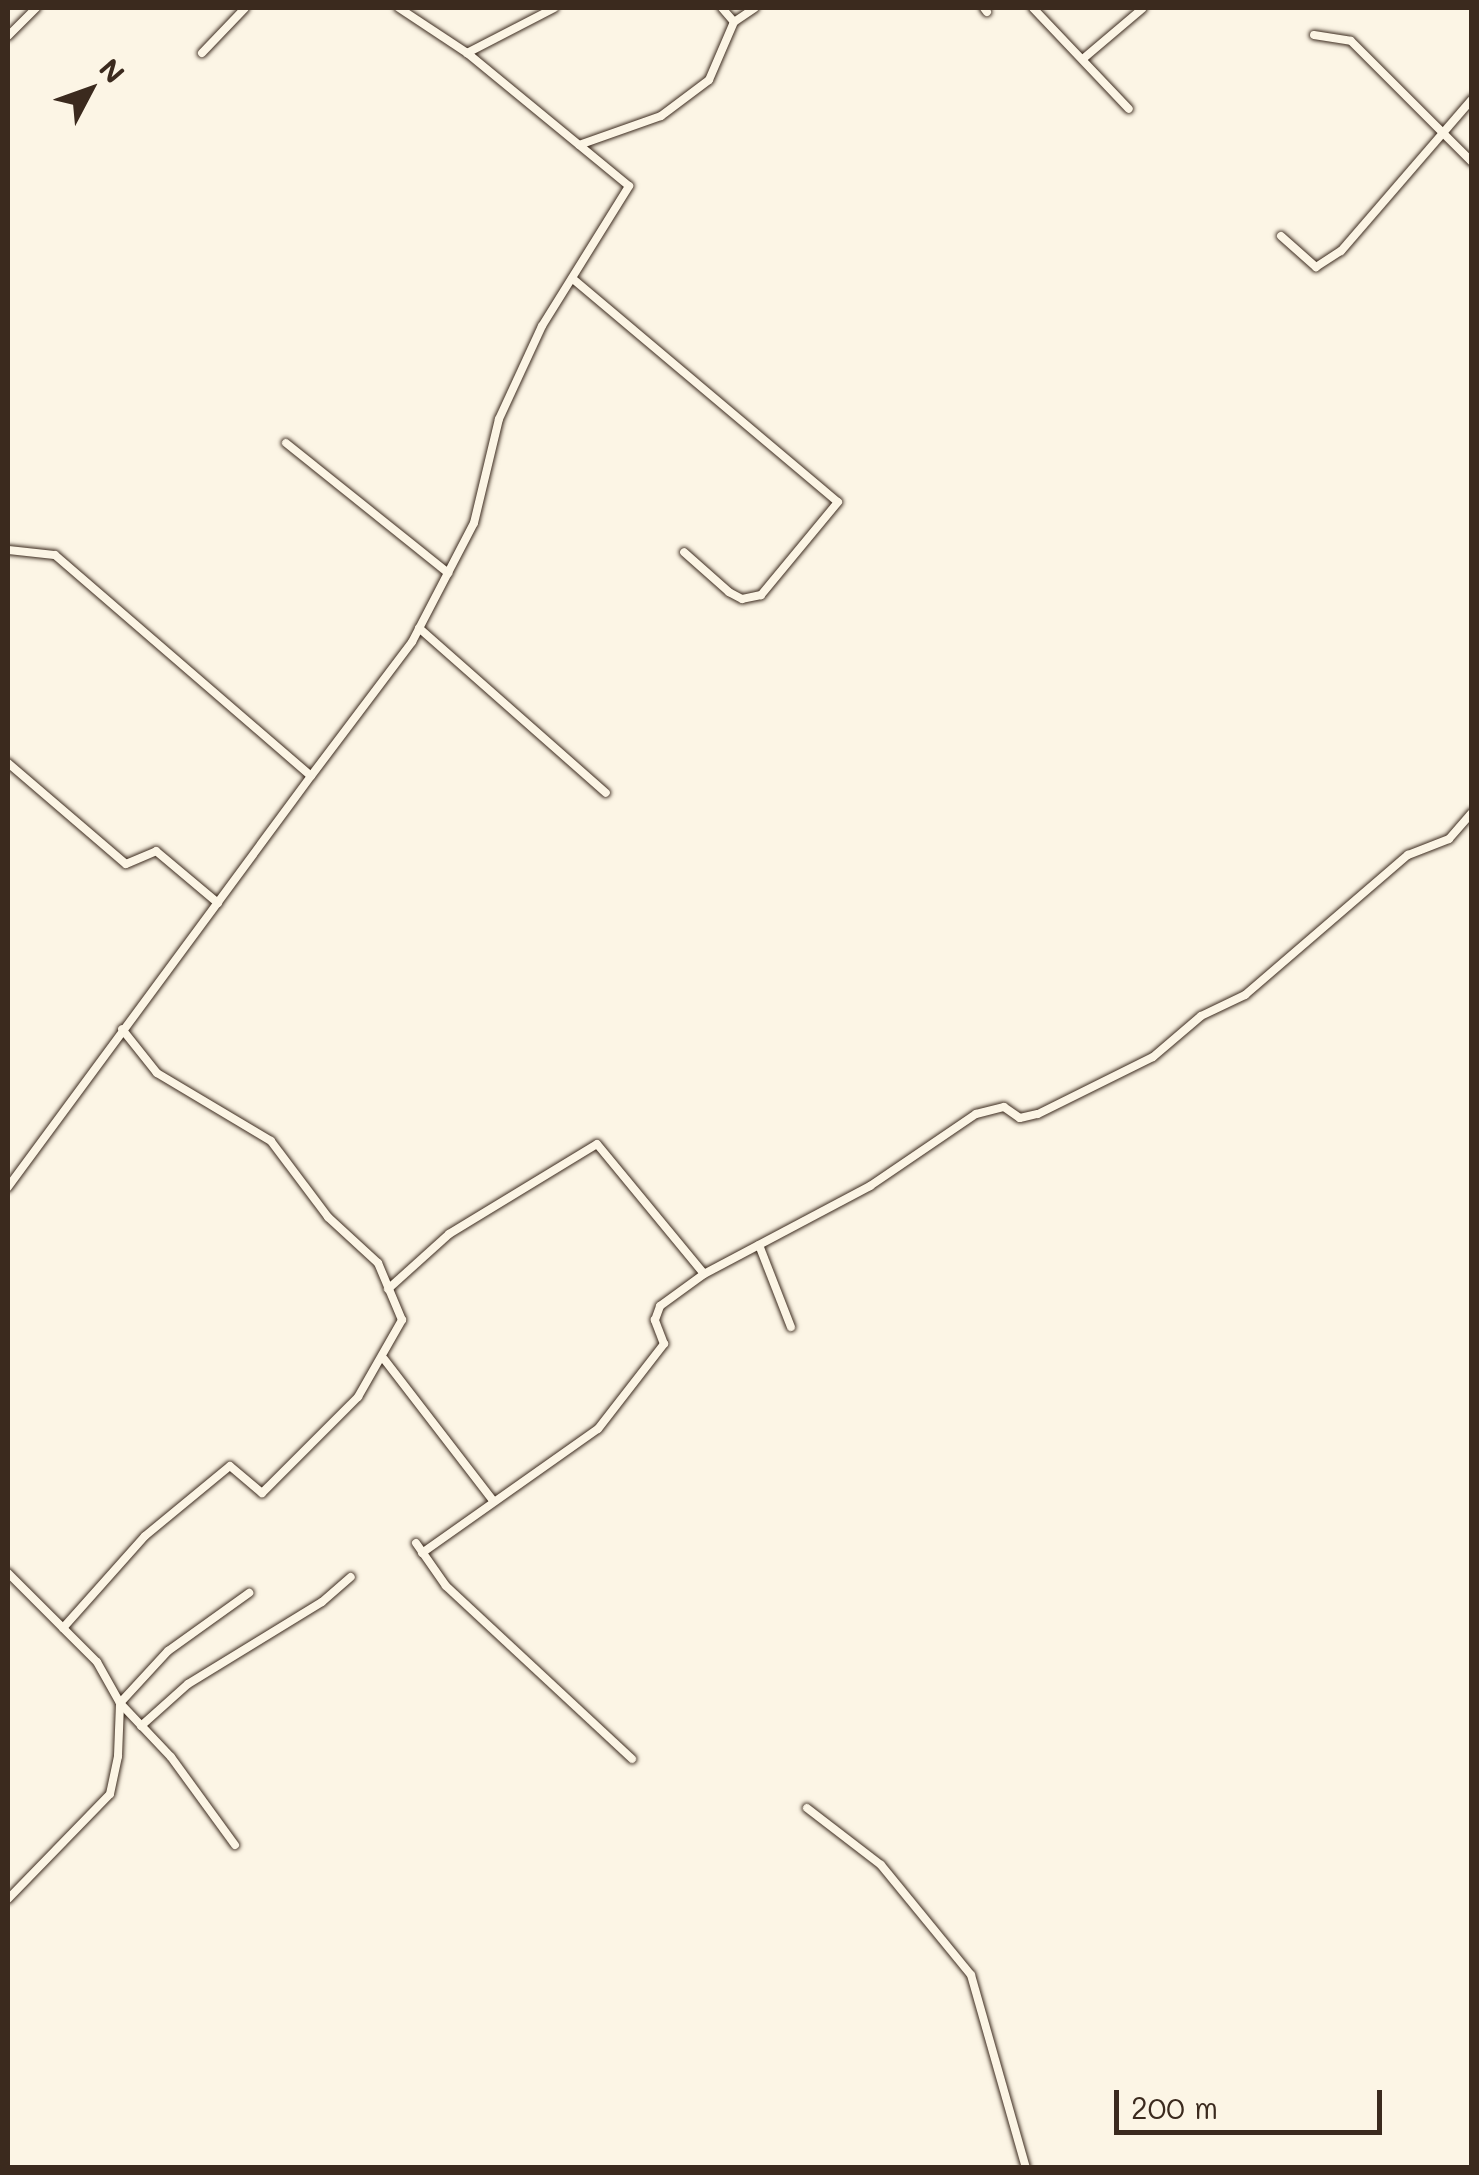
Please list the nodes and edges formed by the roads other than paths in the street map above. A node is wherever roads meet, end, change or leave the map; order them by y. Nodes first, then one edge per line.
1 (36, 8) edge
2 (244, 8) edge
3 (400, 8) edge
4 (554, 8) edge
5 (722, 8) edge
6 (754, 8) edge
7 (1033, 8) edge
8 (1143, 8) edge
9 (734, 22) junction
10 (1314, 34) dead end
11 (8, 36) edge
12 (202, 53) dead end
13 (467, 53) junction
14 (1084, 58) junction
15 (1472, 100) edge
16 (1129, 109) dead end
17 (1442, 133) junction
18 (578, 145) junction
19 (1472, 162) edge
20 (1281, 236) dead end
21 (573, 280) junction
22 (286, 442) dead end
23 (8, 550) edge
24 (684, 552) dead end
25 (448, 572) junction
26 (419, 628) junction
27 (8, 763) edge
28 (312, 776) junction
29 (606, 793) dead end
30 (1472, 813) edge
31 (218, 903) junction
32 (122, 1029) junction
33 (8, 1187) edge
34 (759, 1245) junction
35 (704, 1274) junction
36 (388, 1289) junction
37 (791, 1327) dead end
38 (384, 1359) junction
39 (492, 1499) junction
40 (416, 1543) dead end
41 (422, 1553) junction
42 (8, 1573) edge
43 (351, 1577) dead end
44 (249, 1593) dead end
45 (63, 1628) junction
46 (141, 1726) junction
47 (632, 1758) dead end
48 (808, 1808) dead end
49 (235, 1845) dead end
50 (8, 1900) edge
51 (1026, 2168) edge

1 - 11 street
2 - 12 street
3 - 13 street
4 - 13 street
5 - 9 street
6 - 9 street
7 - 14 street
8 - 14 street
9 - 18 street
10 - 17 street
13 - 18 street
14 - 16 street
15 - 17 street
17 - 19 street
17 - 20 street
18 - 21 street
21 - 24 street
21 - 25 street
22 - 25 street
23 - 28 street
25 - 26 street
26 - 28 street
26 - 29 street
27 - 31 street
28 - 31 street
30 - 34 street
31 - 32 street
32 - 33 street
32 - 36 street
34 - 35 street
34 - 37 street
35 - 36 street
35 - 39 street
36 - 38 street
38 - 39 street
38 - 45 street
39 - 41 street
40 - 41 street
41 - 47 street
42 - 45 street
43 - 46 street
44 - 46 street
45 - 50 street
46 - 49 street
48 - 51 street

